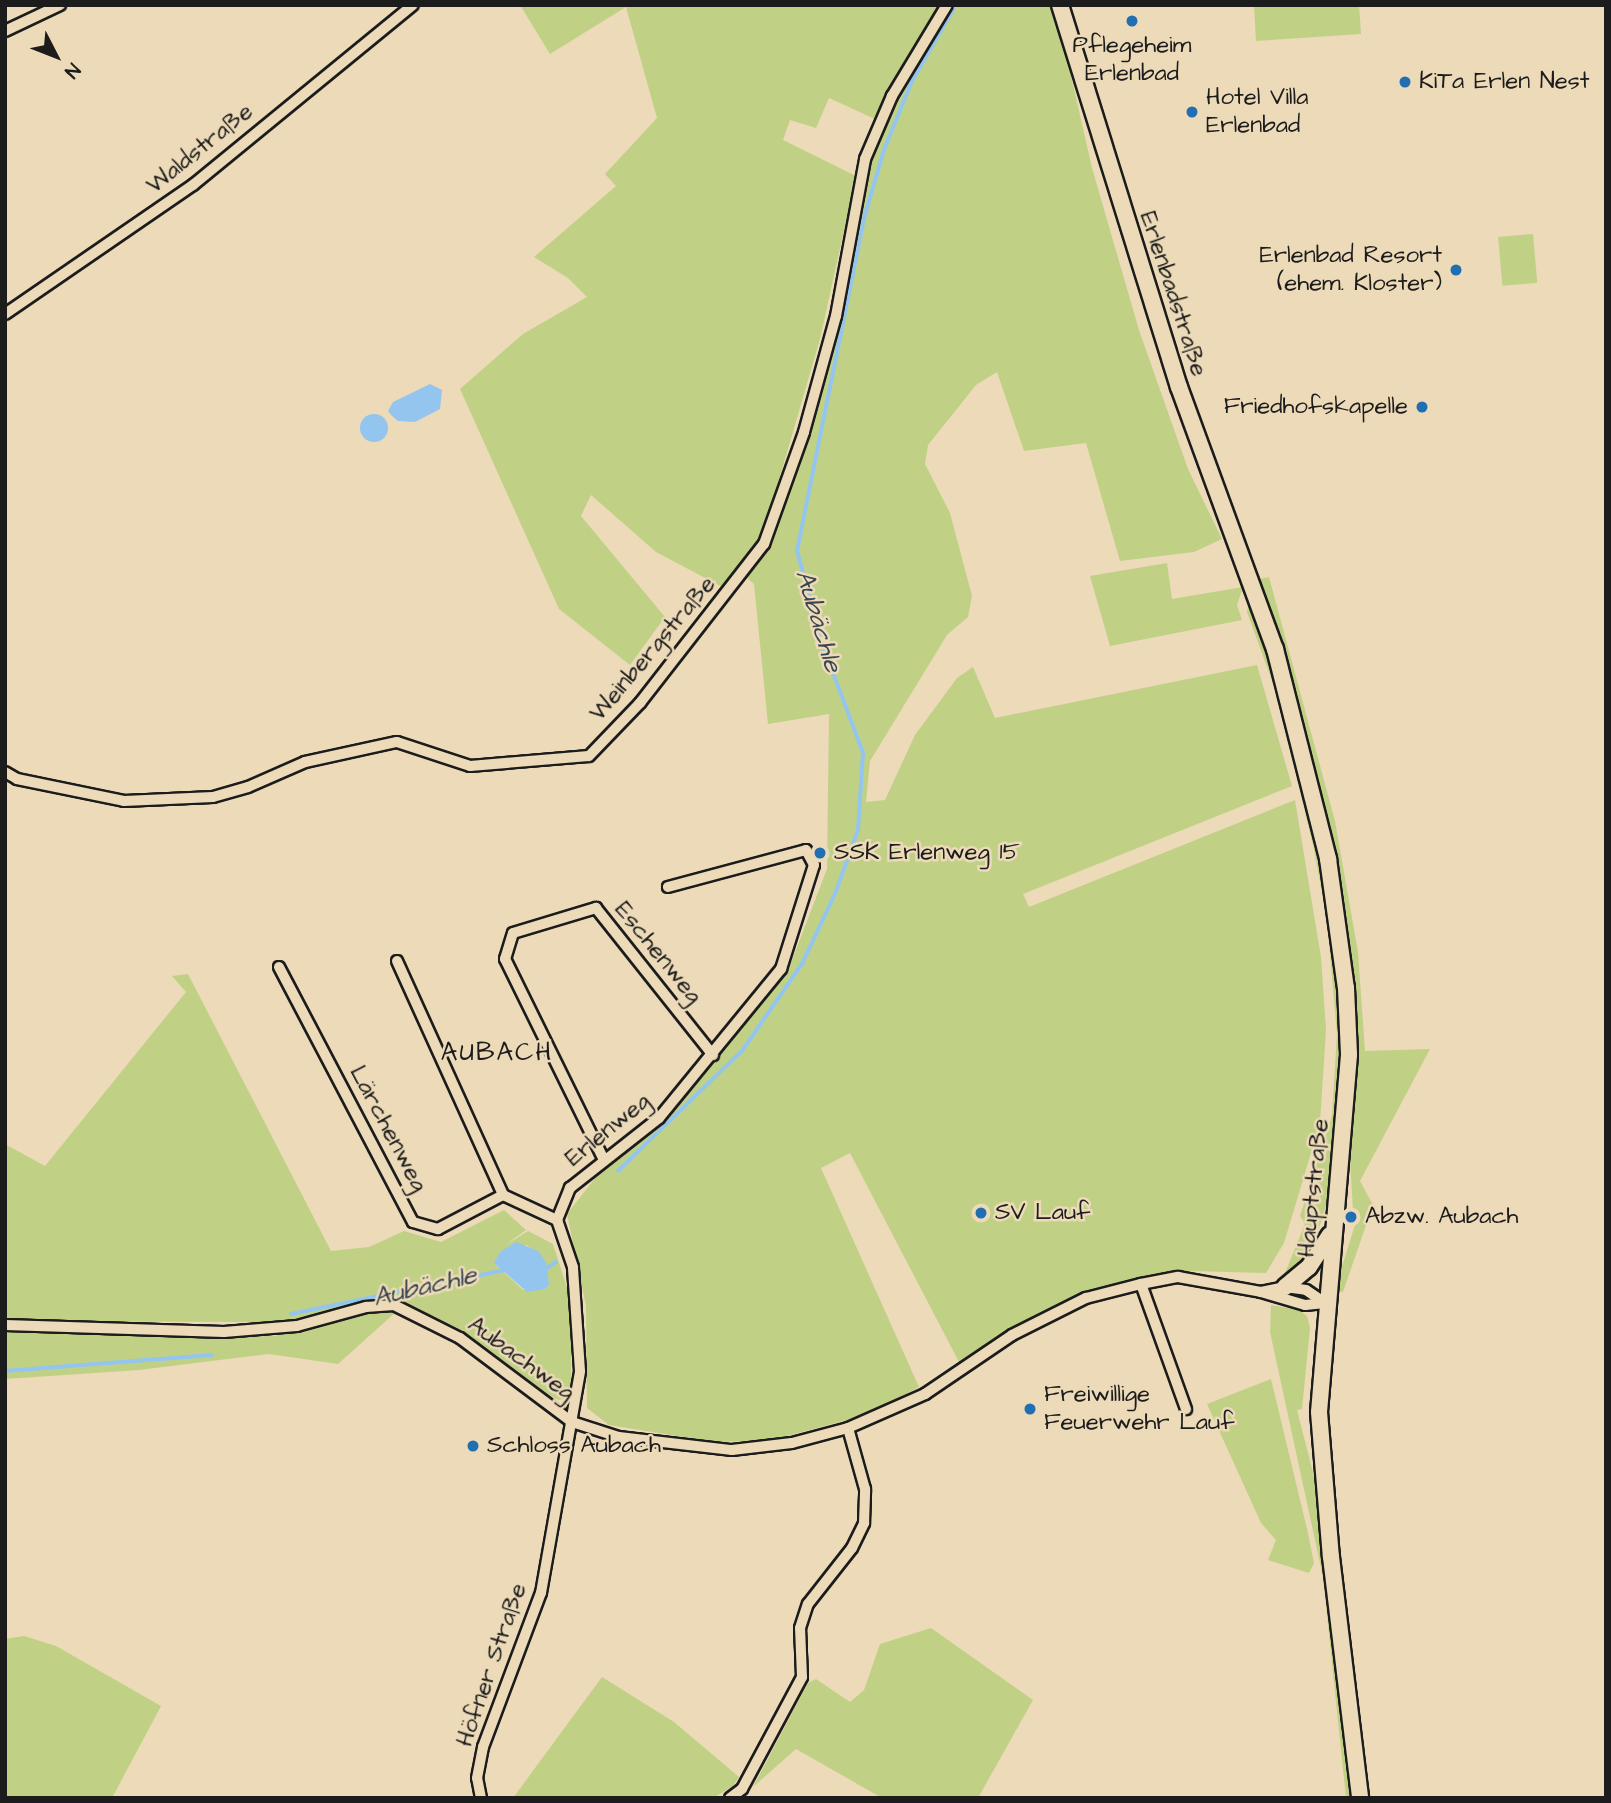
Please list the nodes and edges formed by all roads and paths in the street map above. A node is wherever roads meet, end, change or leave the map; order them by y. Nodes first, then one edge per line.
1 (60, 5) edge
2 (412, 5) edge
3 (947, 5) edge
4 (1060, 5) edge
5 (5, 31) edge
6 (5, 314) edge
7 (1256, 591) joint
8 (5, 772) edge
9 (668, 887) dead end
10 (397, 961) dead end
11 (279, 967) dead end
12 (713, 1055) junction
13 (603, 1158) junction
14 (503, 1195) junction
15 (557, 1220) junction
16 (1333, 1230) junction
17 (1141, 1284) junction
18 (1285, 1287) junction
19 (1261, 1292) junction
20 (1325, 1303) junction
21 (5, 1325) edge
22 (1186, 1409) dead end
23 (572, 1422) junction
24 (848, 1428) junction
25 (481, 1798) edge
26 (730, 1798) edge
27 (1360, 1798) edge

1 - 5 street
2 - 6 street, Waldstraße
3 - 8 street, Weinbergstraße
4 - 7 main road, Erlenbadstraße
7 - 16 main road, Hauptstraße
9 - 12 street, Erlenweg
10 - 14 street
11 - 14 street, Lärchenweg
12 - 13 street, Erlenweg
12 - 13 street, Eschenweg
13 - 15 street, Erlenweg
14 - 15 street
15 - 23 street
16 - 18 main road
16 - 20 main road, Hauptstraße
17 - 19 street, Aubachweg
17 - 22 street
17 - 24 street, Aubachweg
18 - 19 street, Aubachweg
18 - 20 street
19 - 20 street, Aubachweg
20 - 27 main road, Hauptstraße
21 - 23 street, Aubachweg
23 - 24 street, Aubachweg
23 - 25 street, Höfner Straße
24 - 26 street

